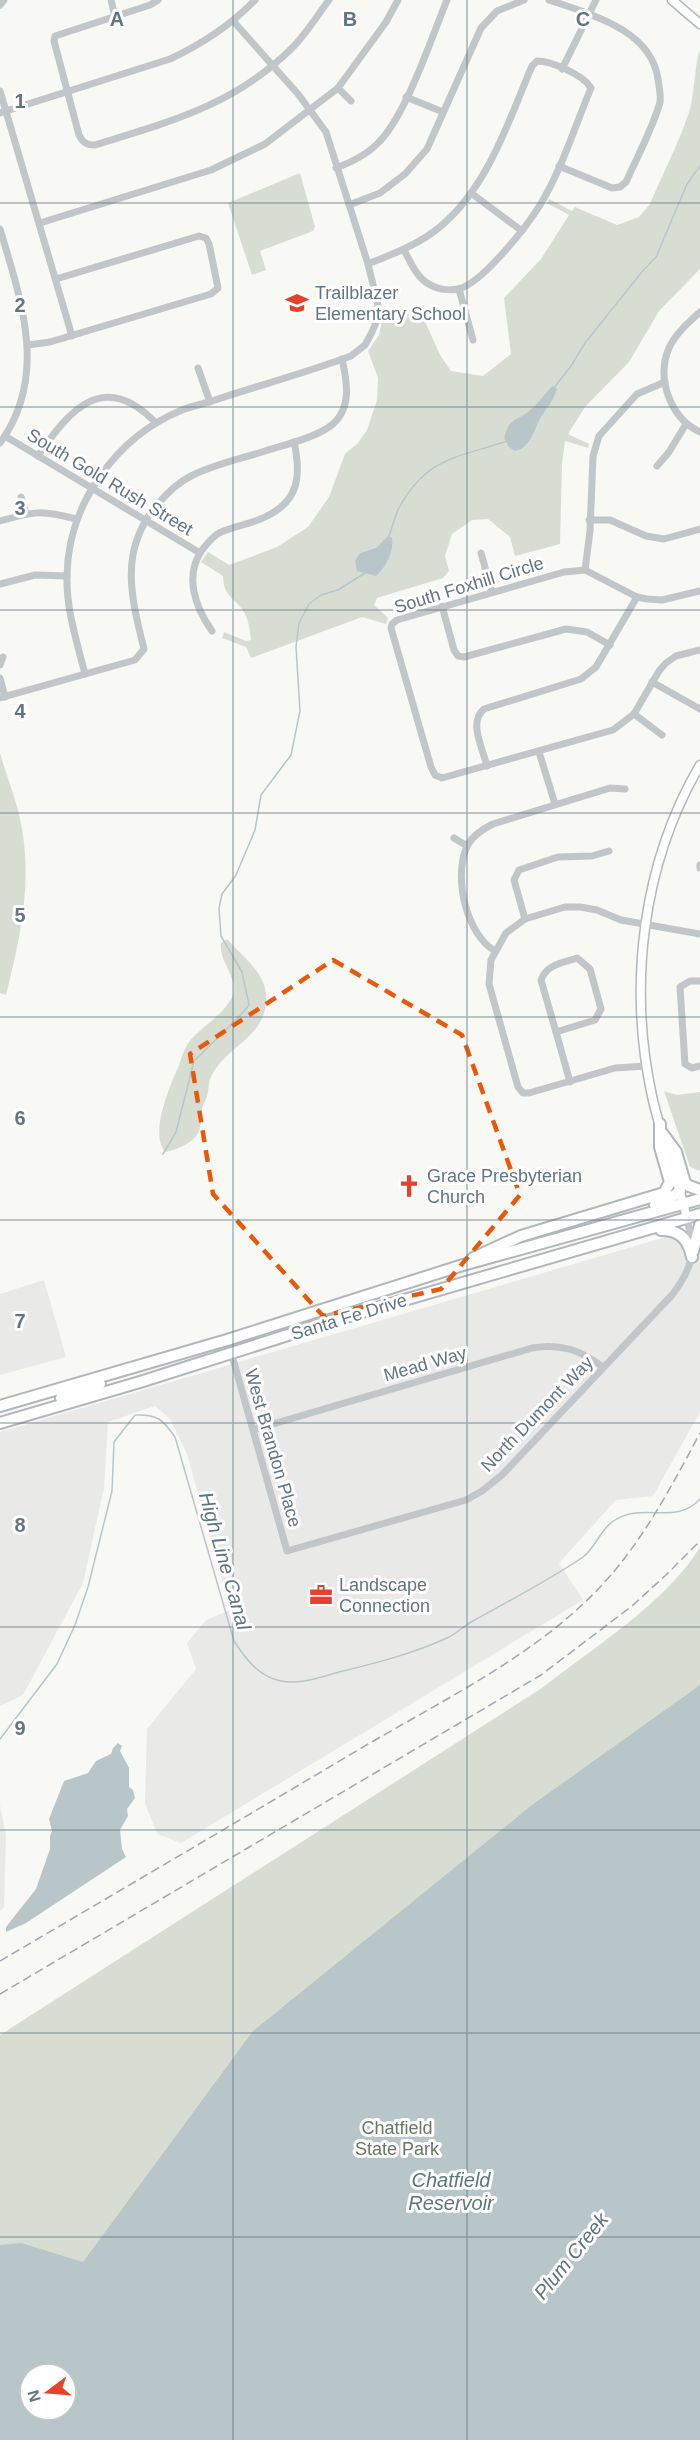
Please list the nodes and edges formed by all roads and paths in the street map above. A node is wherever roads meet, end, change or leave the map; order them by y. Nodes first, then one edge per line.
1 (4, 0) edge
2 (111, 0) edge
3 (158, 0) edge
4 (255, 0) edge
5 (329, 0) edge
6 (398, 0) edge
7 (447, 0) edge
8 (519, 0) edge
9 (549, 0) edge
10 (596, 0) edge
11 (672, 0) edge
12 (0, 4) edge
13 (589, 14) junction
14 (115, 17) junction
15 (234, 22) junction
16 (700, 24) edge
17 (272, 66) junction
18 (562, 69) junction
19 (338, 88) junction
20 (0, 92) edge
21 (68, 93) junction
22 (406, 97) junction
23 (351, 101) dead end
24 (309, 110) junction
25 (443, 112) junction
26 (3, 113) edge
27 (559, 166) junction
28 (336, 168) junction
29 (471, 193) junction
30 (349, 205) junction
31 (40, 223) junction
32 (0, 229) edge
33 (522, 231) junction
34 (404, 250) junction
35 (368, 264) junction
36 (56, 279) junction
37 (459, 289) junction
38 (700, 312) edge
39 (72, 336) junction
40 (473, 340) dead end
41 (28, 345) junction
42 (342, 359) junction
43 (198, 368) dead end
44 (665, 382) junction
45 (210, 402) junction
46 (156, 423) junction
47 (686, 424) junction
48 (700, 432) edge
49 (2, 440) edge
50 (294, 442) junction
51 (38, 456) junction
52 (657, 466) dead end
53 (91, 488) junction
54 (21, 496) dead end
55 (26, 513) junction
56 (76, 519) junction
57 (145, 520) junction
58 (589, 520) junction
59 (0, 521) edge
60 (700, 529) edge
61 (200, 553) junction
62 (481, 553) dead end
63 (585, 570) junction
64 (67, 576) junction
65 (0, 584) edge
66 (700, 591) edge
67 (492, 592) junction
68 (637, 597) junction
69 (442, 606) junction
70 (212, 631) dead end
71 (610, 645) junction
72 (699, 653) edge
73 (3, 657) dead end
74 (0, 665) edge
75 (85, 674) junction
76 (0, 678) edge
77 (652, 682) junction
78 (3, 697) edge
79 (700, 709) edge
80 (634, 714) junction
81 (663, 735) dead end
82 (539, 752) junction
83 (700, 765) edge
84 (487, 766) junction
85 (625, 789) dead end
86 (555, 804) junction
87 (454, 838) dead end
88 (467, 846) junction
89 (609, 851) dead end
90 (525, 919) junction
91 (644, 925) junction
92 (700, 934) edge
93 (495, 951) junction
94 (700, 981) edge
95 (556, 1032) junction
96 (646, 1066) junction
97 (700, 1066) edge
98 (570, 1082) junction
99 (661, 1129) junction
100 (680, 1191) junction
101 (700, 1191) edge
102 (700, 1199) edge
103 (683, 1204) junction
104 (700, 1214) edge
105 (687, 1218) junction
106 (700, 1225) edge
107 (645, 1231) junction
108 (512, 1253) junction
109 (693, 1254) junction
110 (463, 1265) junction
111 (317, 1326) junction
112 (257, 1330) junction
113 (231, 1352) junction
114 (603, 1367) junction
115 (38, 1395) junction
116 (0, 1400) edge
117 (0, 1406) edge
118 (39, 1411) junction
119 (0, 1423) edge
120 (253, 1430) junction
121 (287, 1551) joint

1 - 12 street
2 - 14 street
3 - 14 street
4 - 15 street
5 - 17 street
6 - 19 street
7 - 22 street
8 - 25 street
9 - 13 street
10 - 13 street
11 - 16 main road
13 - 18 street
13 - 27 street
14 - 21 street
15 - 17 street
15 - 21 street
17 - 21 street
17 - 24 street
18 - 27 street
18 - 29 street
19 - 23 street
19 - 24 street
20 - 26 street
21 - 26 street
22 - 25 street
22 - 28 street
24 - 28 street
24 - 31 street
25 - 30 street
26 - 31 street
27 - 33 street
28 - 30 street
29 - 33 street
29 - 34 street
30 - 35 street
31 - 36 street
32 - 41 street
33 - 37 street
34 - 35 street
34 - 37 street
35 - 42 street
36 - 39 street
36 - 39 street
37 - 40 street
38 - 44 street
39 - 41 street
41 - 49 street
42 - 45 street
42 - 50 street
43 - 45 street
44 - 47 street
44 - 58 street
45 - 46 street
46 - 51 street
46 - 53 street
47 - 48 street
47 - 52 street
49 - 51 street, South Gold Rush Street
50 - 57 street
50 - 61 street
51 - 53 street, South Gold Rush Street
53 - 56 street
53 - 57 street, South Gold Rush Street
54 - 55 street
55 - 56 street
55 - 59 street
56 - 64 street
57 - 61 street, South Gold Rush Street
57 - 75 street
58 - 60 street
58 - 63 street
61 - 70 street
62 - 67 street
63 - 67 street, South Foxhill Circle
63 - 68 street
64 - 65 street
64 - 75 street
66 - 68 street
67 - 69 street, South Foxhill Circle
68 - 71 street
69 - 71 street
69 - 84 street, South Foxhill Circle
71 - 84 street
72 - 77 street, South Foxhill Circle
73 - 74 street
75 - 78 street
76 - 78 street
77 - 79 street
77 - 80 street, South Foxhill Circle
80 - 81 street
80 - 82 street, South Foxhill Circle
82 - 84 street, South Foxhill Circle
82 - 86 street
83 - 91 main road
85 - 86 street
86 - 88 street
87 - 88 street
88 - 93 street
89 - 90 street
90 - 91 street
90 - 93 street
91 - 92 street
91 - 96 main road
93 - 98 street
94 - 97 street
95 - 95 street
95 - 98 street
96 - 98 street
96 - 99 main road
99 - 100 main road
99 - 101 highway
99 - 110 highway
100 - 103 main road
100 - 108 highway
102 - 103 highway, Santa Fe Drive
103 - 105 main road
103 - 108 highway, Santa Fe Drive
104 - 105 highway, Santa Fe Drive
105 - 107 highway, Santa Fe Drive
105 - 109 street
106 - 109 highway
107 - 109 highway
107 - 111 highway, Santa Fe Drive
108 - 110 highway, Santa Fe Drive
108 - 111 highway
109 - 114 street, North Dumont Way
110 - 112 highway, Santa Fe Drive
111 - 113 highway, Santa Fe Drive
112 - 115 highway, Santa Fe Drive
112 - 118 highway
113 - 118 highway, Santa Fe Drive
113 - 120 street, West Brandon Place
114 - 120 street, Mead Way
114 - 121 street, North Dumont Way
115 - 116 highway
115 - 117 highway, Santa Fe Drive
118 - 119 highway, Santa Fe Drive
120 - 121 street, West Brandon Place

